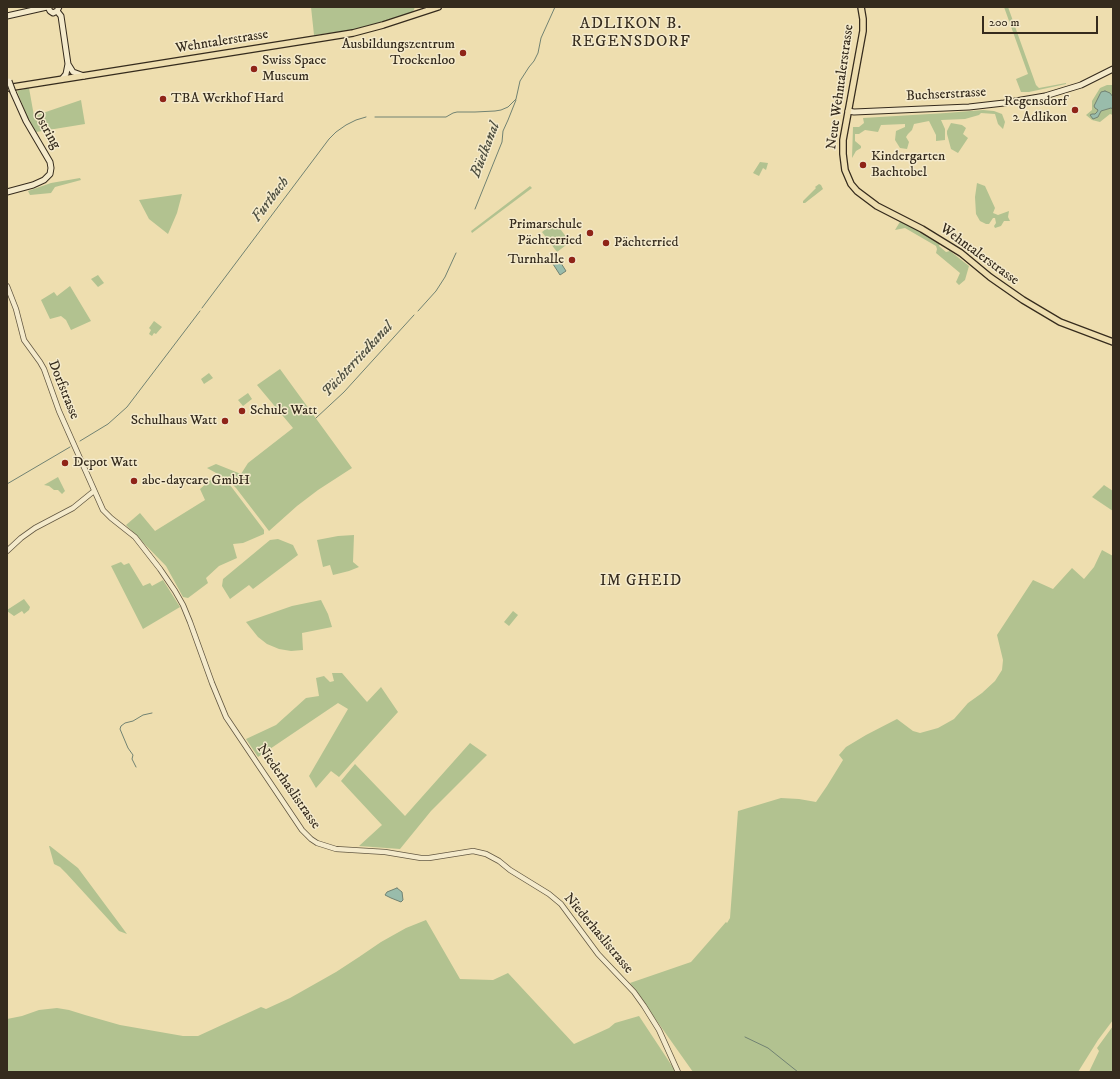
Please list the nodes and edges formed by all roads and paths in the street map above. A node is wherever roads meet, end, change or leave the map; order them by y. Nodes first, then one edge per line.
1 (47, 7) edge
2 (438, 7) edge
3 (861, 7) edge
4 (58, 9) edge
5 (8, 16) edge
6 (68, 64) junction
7 (1113, 69) edge
8 (84, 76) junction
9 (62, 79) junction
10 (8, 82) edge
11 (848, 111) junction
12 (845, 170) joint
13 (7, 192) edge
14 (7, 286) edge
15 (1113, 342) edge
16 (90, 482) joint
17 (94, 491) junction
18 (7, 551) edge
19 (678, 1072) edge

1 - 4 main road
1 - 5 main road
2 - 8 main road, Wehntalerstrasse
3 - 11 main road, Neue Wehntalerstrasse
4 - 6 main road
6 - 8 main road
6 - 9 main road
7 - 11 main road, Buchserstrasse
8 - 9 main road, Wehntalerstrasse
9 - 10 main road, Wehntalerstrasse
10 - 13 main road, Ostring, bridge
11 - 12 main road, Neue Wehntalerstrasse
12 - 15 main road, Wehntalerstrasse
14 - 16 street, Dorfstrasse
16 - 17 street, Niederhaslistrasse
17 - 18 street
17 - 19 street, Niederhaslistrasse

